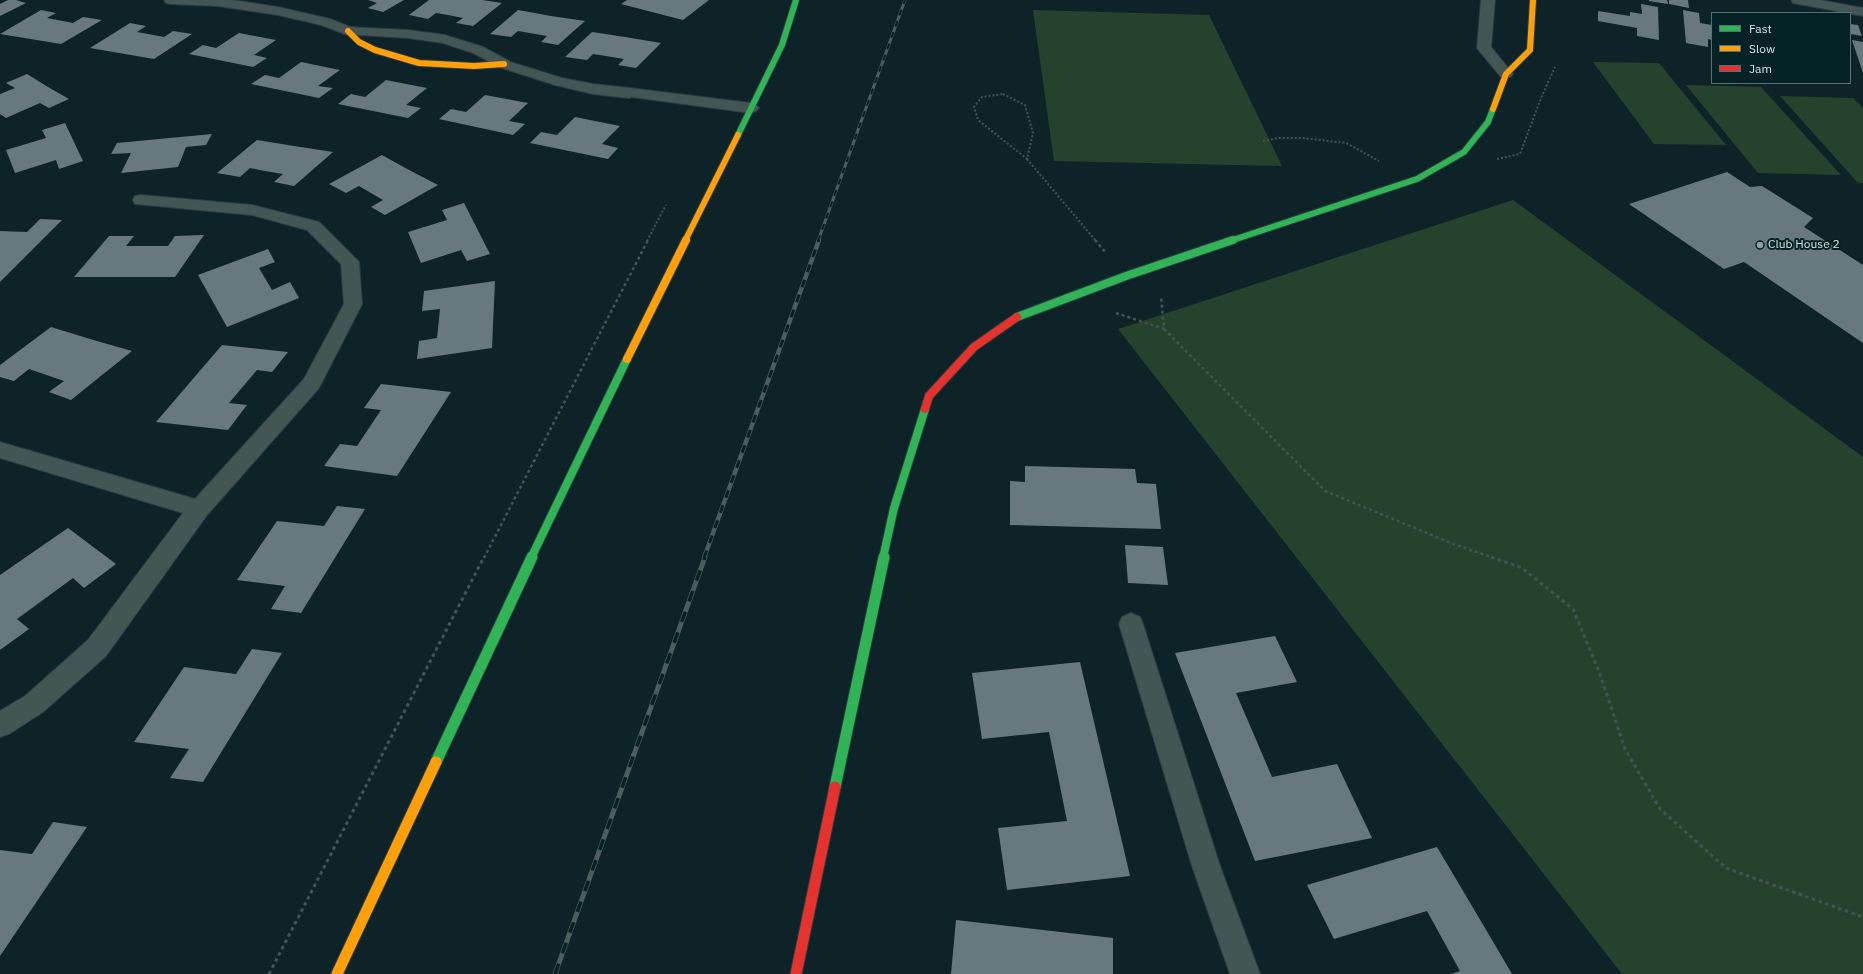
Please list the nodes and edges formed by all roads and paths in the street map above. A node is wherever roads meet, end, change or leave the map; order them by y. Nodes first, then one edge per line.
1 (171, 0) edge
2 (287, 0) edge
3 (796, 0) edge
4 (1488, 0) edge
5 (1533, 0) edge
6 (1798, 0) edge
7 (223, 1) edge
8 (278, 11) junction
9 (1863, 12) edge
10 (348, 31) junction
11 (1557, 63) dead end
12 (504, 64) junction
13 (1506, 74) junction
14 (751, 108) junction
15 (1263, 141) dead end
16 (1027, 159) junction
17 (1490, 161) dead end
18 (1417, 179) junction
19 (141, 200) dead end
20 (667, 203) dead end
21 (1126, 276) junction
22 (1114, 312) dead end
23 (1164, 329) junction
24 (0, 450) edge
25 (200, 509) junction
26 (1131, 624) dead end
27 (0, 725) edge
28 (1863, 917) edge
29 (269, 974) edge
30 (337, 974) edge
31 (796, 974) edge
32 (1245, 974) edge

1 - 7 street
2 - 8 street
3 - 14 street
4 - 13 street
5 - 13 street
6 - 9 street
7 - 8 street
8 - 10 street
10 - 12 street
10 - 12 street
11 - 17 path
12 - 14 street
13 - 18 street
14 - 30 street
15 - 18 path
16 - 16 path
16 - 21 path
18 - 21 street
19 - 25 street
20 - 29 path
21 - 23 path
21 - 31 street
22 - 23 path
23 - 28 path
24 - 25 street
25 - 27 street
26 - 32 street

